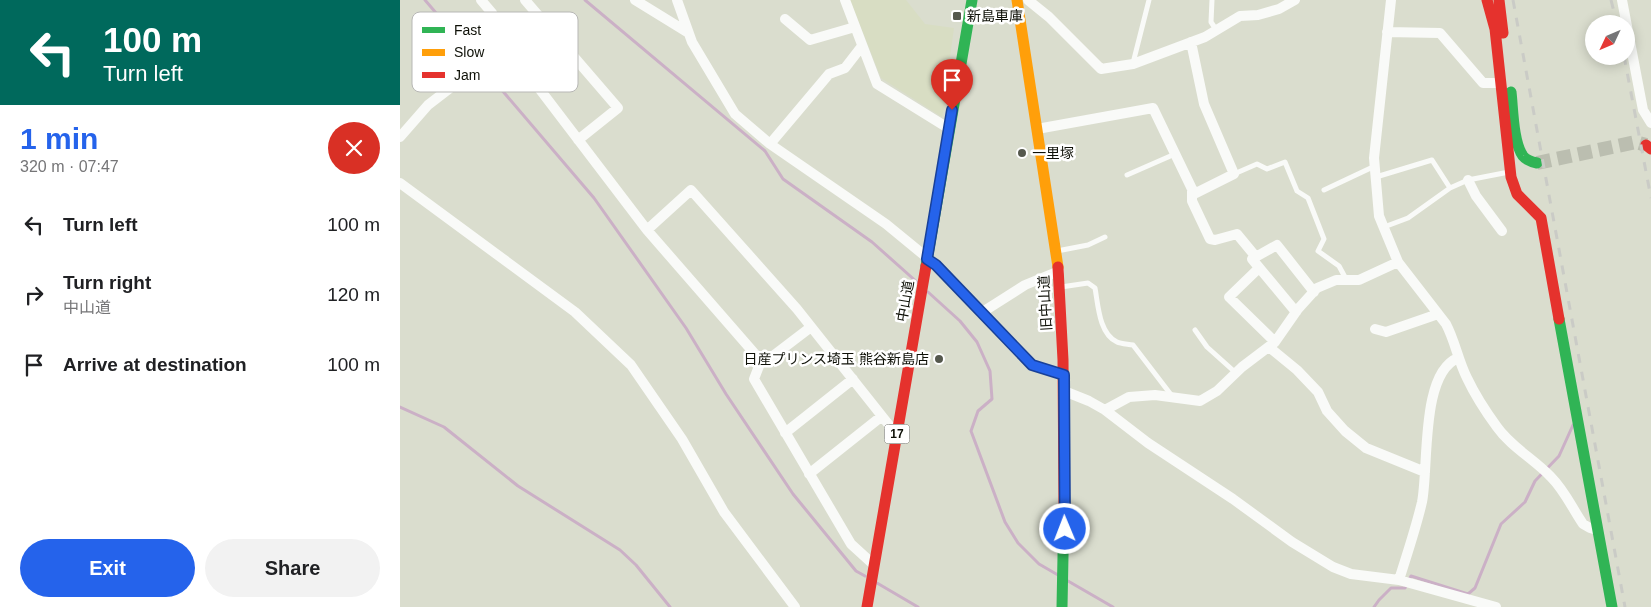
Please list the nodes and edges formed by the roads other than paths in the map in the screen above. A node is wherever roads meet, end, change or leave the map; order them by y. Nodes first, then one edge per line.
1 (481, 0) edge
2 (525, 0) edge
3 (635, 0) edge
4 (677, 0) edge
5 (845, 0) edge
6 (972, 0) edge
7 (1017, 0) edge
8 (1028, 0) edge
9 (1149, 0) edge
10 (1212, 0) edge
11 (1295, 0) edge
12 (1391, 0) edge
13 (1487, 0) edge
14 (1499, 0) edge
15 (1622, 0) edge
16 (1279, 5) edge
17 (491, 12) edge
18 (535, 12) edge
19 (785, 19) dead end
20 (855, 26) junction
21 (1217, 31) junction
22 (688, 32) junction
23 (1387, 32) junction
24 (1191, 42) junction
25 (862, 46) junction
26 (578, 62) edge
27 (1133, 64) junction
28 (1501, 83) junction
29 (445, 92) edge
30 (542, 92) edge
31 (1651, 123) edge
32 (948, 128) junction
33 (1037, 129) junction
34 (400, 137) edge
35 (578, 140) junction
36 (770, 144) junction
37 (1175, 154) junction
38 (1537, 163) dead end
39 (1510, 171) junction
40 (1375, 172) junction
41 (1234, 174) junction
42 (1127, 175) dead end
43 (1468, 180) junction
44 (400, 183) edge
45 (1450, 188) junction
46 (1192, 189) junction
47 (1324, 190) dead end
48 (1384, 228) junction
49 (647, 230) junction
50 (1502, 231) dead end
51 (1105, 237) dead end
52 (1057, 251) junction
53 (1256, 257) junction
54 (927, 259) junction
55 (1398, 262) junction
56 (1259, 268) junction
57 (1058, 272) junction
58 (1346, 280) junction
59 (1060, 287) junction
60 (1314, 292) junction
61 (1296, 312) junction
62 (981, 313) junction
63 (1438, 314) junction
64 (811, 327) junction
65 (1375, 328) dead end
66 (1195, 330) dead end
67 (1272, 345) junction
68 (1458, 358) junction
69 (761, 361) junction
70 (1236, 373) junction
71 (1064, 375) junction
72 (852, 379) junction
73 (1064, 391) junction
74 (1174, 399) junction
75 (1105, 410) junction
76 (882, 416) junction
77 (898, 430) junction
78 (785, 433) junction
79 (1425, 472) junction
80 (809, 474) junction
81 (1598, 530) junction
82 (874, 569) junction
83 (1403, 581) junction
84 (795, 607) edge
85 (867, 607) edge
86 (1062, 607) edge
87 (1496, 607) edge
88 (1612, 607) edge

1 - 17 street
2 - 18 street
3 - 22 street
4 - 22 street
5 - 20 street
6 - 32 main road, 中山道 / 17
7 - 33 main road, 旧中山道
8 - 27 street
9 - 27 lane
10 - 21 lane
11 - 16 street
12 - 23 street
13 - 28 main road
14 - 38 main road
15 - 31 street
16 - 21 street
19 - 20 street
20 - 25 street
21 - 24 street
22 - 36 street
23 - 28 street
23 - 40 street
24 - 27 street
24 - 41 street
25 - 32 street
25 - 36 street
26 - 35 street
28 - 39 main road
29 - 34 street
30 - 35 street
32 - 54 main road, 中山道 / 17
33 - 37 street
33 - 52 main road, 旧中山道
35 - 49 street
36 - 54 street
37 - 42 lane
37 - 46 street
39 - 43 lane
39 - 81 main road
40 - 45 lane
40 - 47 lane
40 - 48 street
41 - 46 street
41 - 58 lane
43 - 45 lane
43 - 50 street
44 - 84 street
45 - 48 lane
46 - 53 street
48 - 55 street
49 - 64 street
49 - 69 street
51 - 52 lane
52 - 57 main road, 旧中山道
53 - 56 street
53 - 60 street
54 - 62 street
54 - 77 main road, 中山道 / 17
55 - 58 street
55 - 63 street
56 - 61 street
56 - 67 street
57 - 59 main road, 旧中山道
57 - 62 street
58 - 60 street
59 - 71 main road, 旧中山道
59 - 74 lane
60 - 61 street
61 - 67 street
62 - 71 street
63 - 65 street
63 - 68 street
64 - 69 street
64 - 72 street
66 - 70 lane
67 - 70 street
67 - 79 street
68 - 79 street
68 - 81 street
69 - 78 street
70 - 74 street
71 - 73 main road, 旧中山道
72 - 76 street
72 - 78 street
73 - 75 street
73 - 86 main road, 旧中山道
74 - 75 street
75 - 83 street
76 - 77 street
76 - 80 street
77 - 82 main road, 中山道 / 17
78 - 80 street
79 - 83 street
80 - 82 street
81 - 88 main road
82 - 85 main road, 中山道 / 17
83 - 87 street

